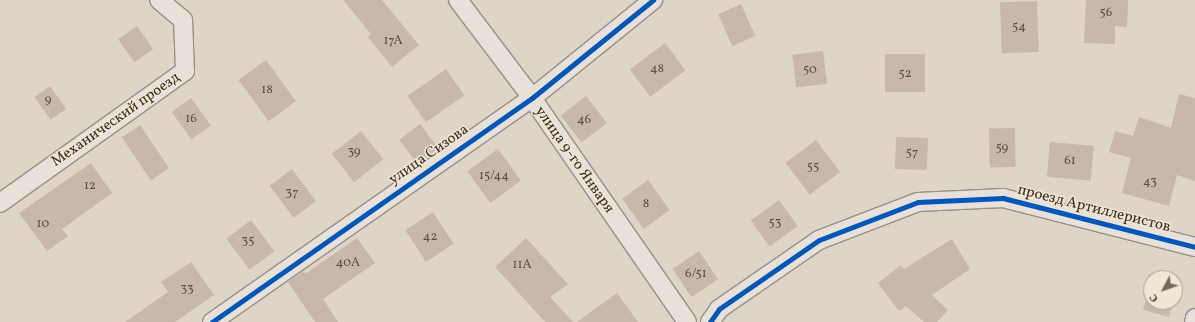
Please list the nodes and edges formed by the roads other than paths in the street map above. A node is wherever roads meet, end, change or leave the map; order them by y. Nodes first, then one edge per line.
1 (160, 0) edge
2 (458, 0) edge
3 (653, 0) edge
4 (532, 98) junction
5 (0, 203) edge
6 (1195, 247) edge
7 (1195, 318) edge
8 (212, 322) edge
9 (687, 322) edge
10 (710, 322) edge
11 (1194, 322) edge

1 - 5 street, Механический проезд
2 - 4 street, улица 9-го Января
3 - 4 street, улица Сизова
4 - 8 street, улица Сизова
4 - 9 street, улица 9-го Января
6 - 10 street, проезд Артиллеристов
7 - 11 street

